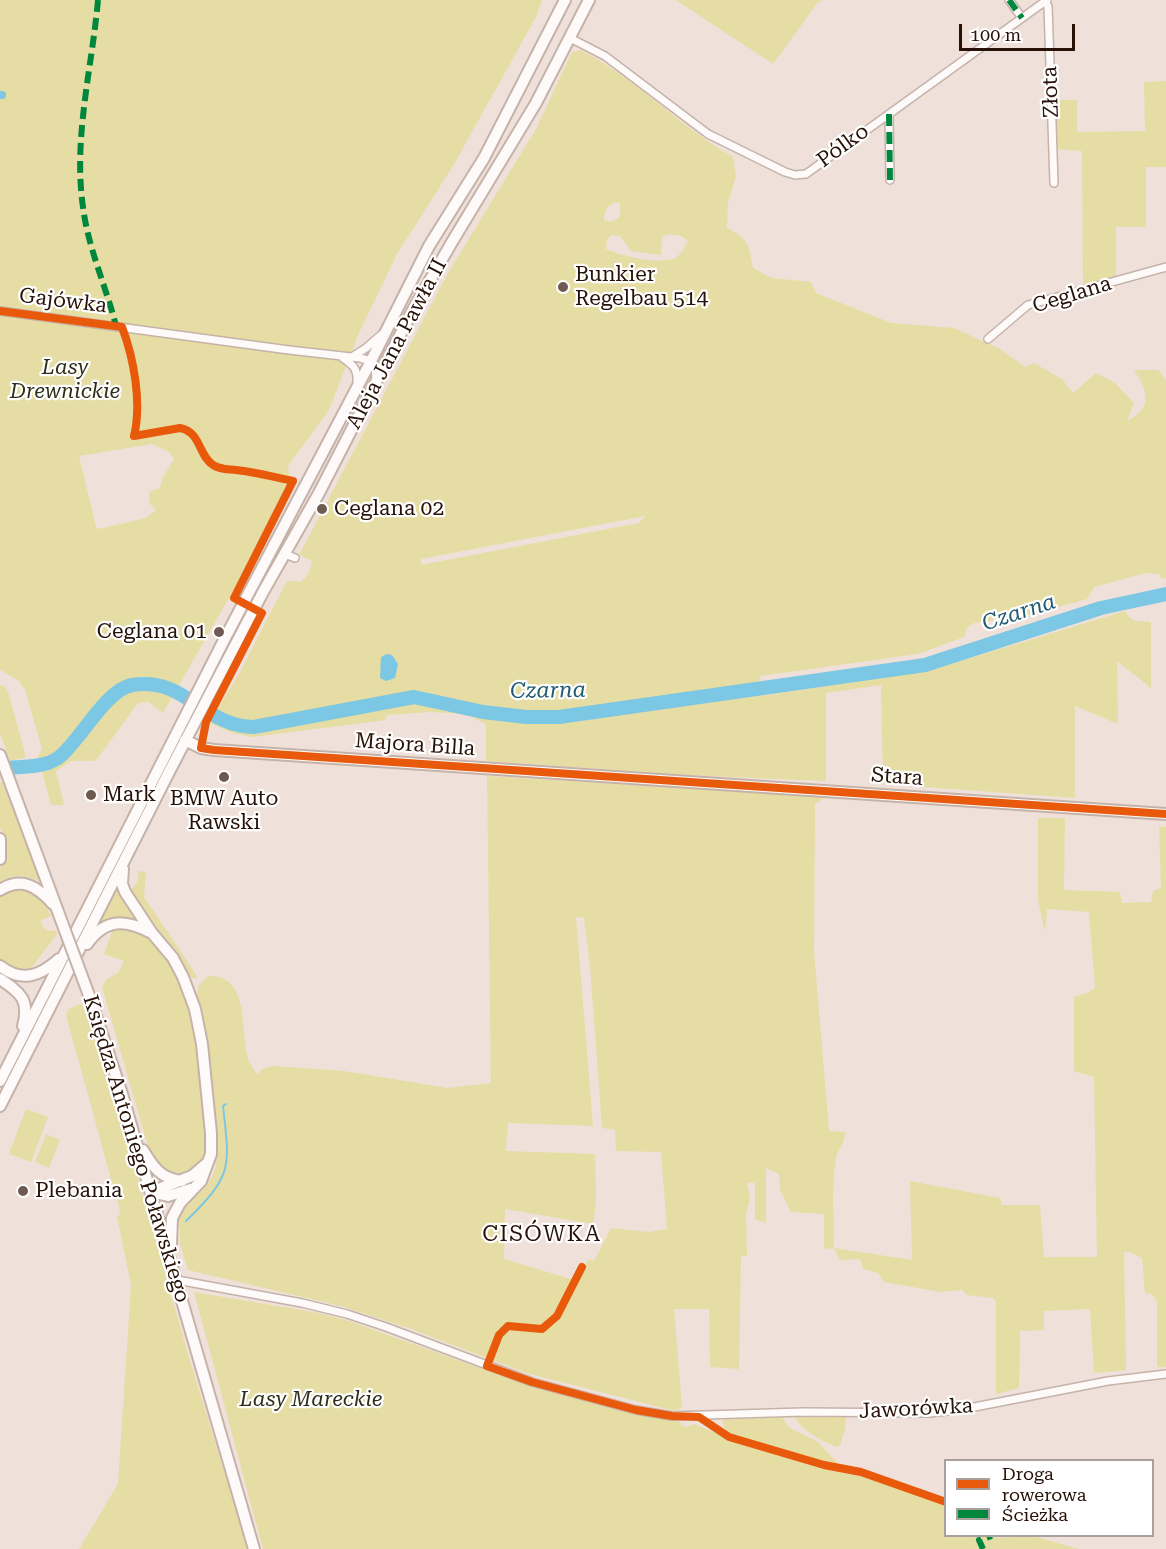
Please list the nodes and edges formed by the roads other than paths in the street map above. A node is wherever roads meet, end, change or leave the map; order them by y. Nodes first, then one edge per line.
1 (565, 0) edge
2 (589, 0) edge
3 (1009, 0) edge
4 (1046, 1) edge
5 (1022, 18) junction
6 (570, 38) junction
7 (889, 114) junction
8 (890, 180) dead end
9 (1054, 183) dead end
10 (1166, 267) edge
11 (0, 311) edge
12 (388, 328) junction
13 (988, 339) dead end
14 (341, 356) junction
15 (352, 357) junction
16 (371, 361) junction
17 (375, 384) junction
18 (357, 387) junction
19 (205, 690) junction
20 (193, 714) junction
21 (185, 740) junction
22 (0, 755) edge
23 (626, 778) joint
24 (1166, 814) edge
25 (0, 842) edge
26 (0, 859) edge
27 (125, 860) junction
28 (0, 890) edge
29 (57, 909) junction
30 (152, 933) junction
31 (64, 951) junction
32 (0, 966) edge
33 (68, 970) junction
34 (4, 982) edge
35 (17, 1047) junction
36 (0, 1081) edge
37 (0, 1106) edge
38 (135, 1136) junction
39 (209, 1160) junction
40 (182, 1180) junction
41 (195, 1188) junction
42 (151, 1192) junction
43 (171, 1260) junction
44 (177, 1280) junction
45 (1166, 1374) edge
46 (254, 1549) edge

1 - 12 main road, Aleja Jana Pawła II
2 - 6 main road, Aleja Jana Pawła II
3 - 5 street
4 - 5 street, Pólko
4 - 9 street, Złota
5 - 7 street, Pólko
6 - 7 street, Pólko
6 - 17 main road, Aleja Jana Pawła II
7 - 8 street
10 - 13 street, Ceglana
11 - 14 street, Gajówka
12 - 15 street
12 - 16 main road, Aleja Jana Pawła II
14 - 15 street, Gajówka
14 - 18 street
15 - 16 street, Gajówka
16 - 17 street
16 - 18 main road, Aleja Jana Pawła II
17 - 19 main road, Aleja Jana Pawła II
18 - 19 main road, Aleja Jana Pawła II
19 - 20 main road
20 - 21 main road
20 - 31 main road
21 - 23 main road, Majora Billa
21 - 27 main road
22 - 29 main road, Księdza Antoniego Poławskiego
23 - 24 main road, Stara
25 - 26 main road
27 - 30 main road
27 - 33 main road
28 - 29 main road
29 - 38 main road, Księdza Antoniego Poławskiego, bridge
30 - 33 main road
30 - 39 main road
31 - 32 main road
31 - 35 main road
33 - 37 main road
34 - 35 main road
35 - 36 main road
38 - 40 main road
38 - 42 main road, Księdza Antoniego Poławskiego
39 - 40 main road
39 - 41 main road
40 - 42 main road
41 - 42 main road
41 - 43 main road
42 - 43 main road, Księdza Antoniego Poławskiego
43 - 44 main road, Księdza Antoniego Poławskiego
44 - 45 street, Jaworówka
44 - 46 main road, Księdza Antoniego Poławskiego

